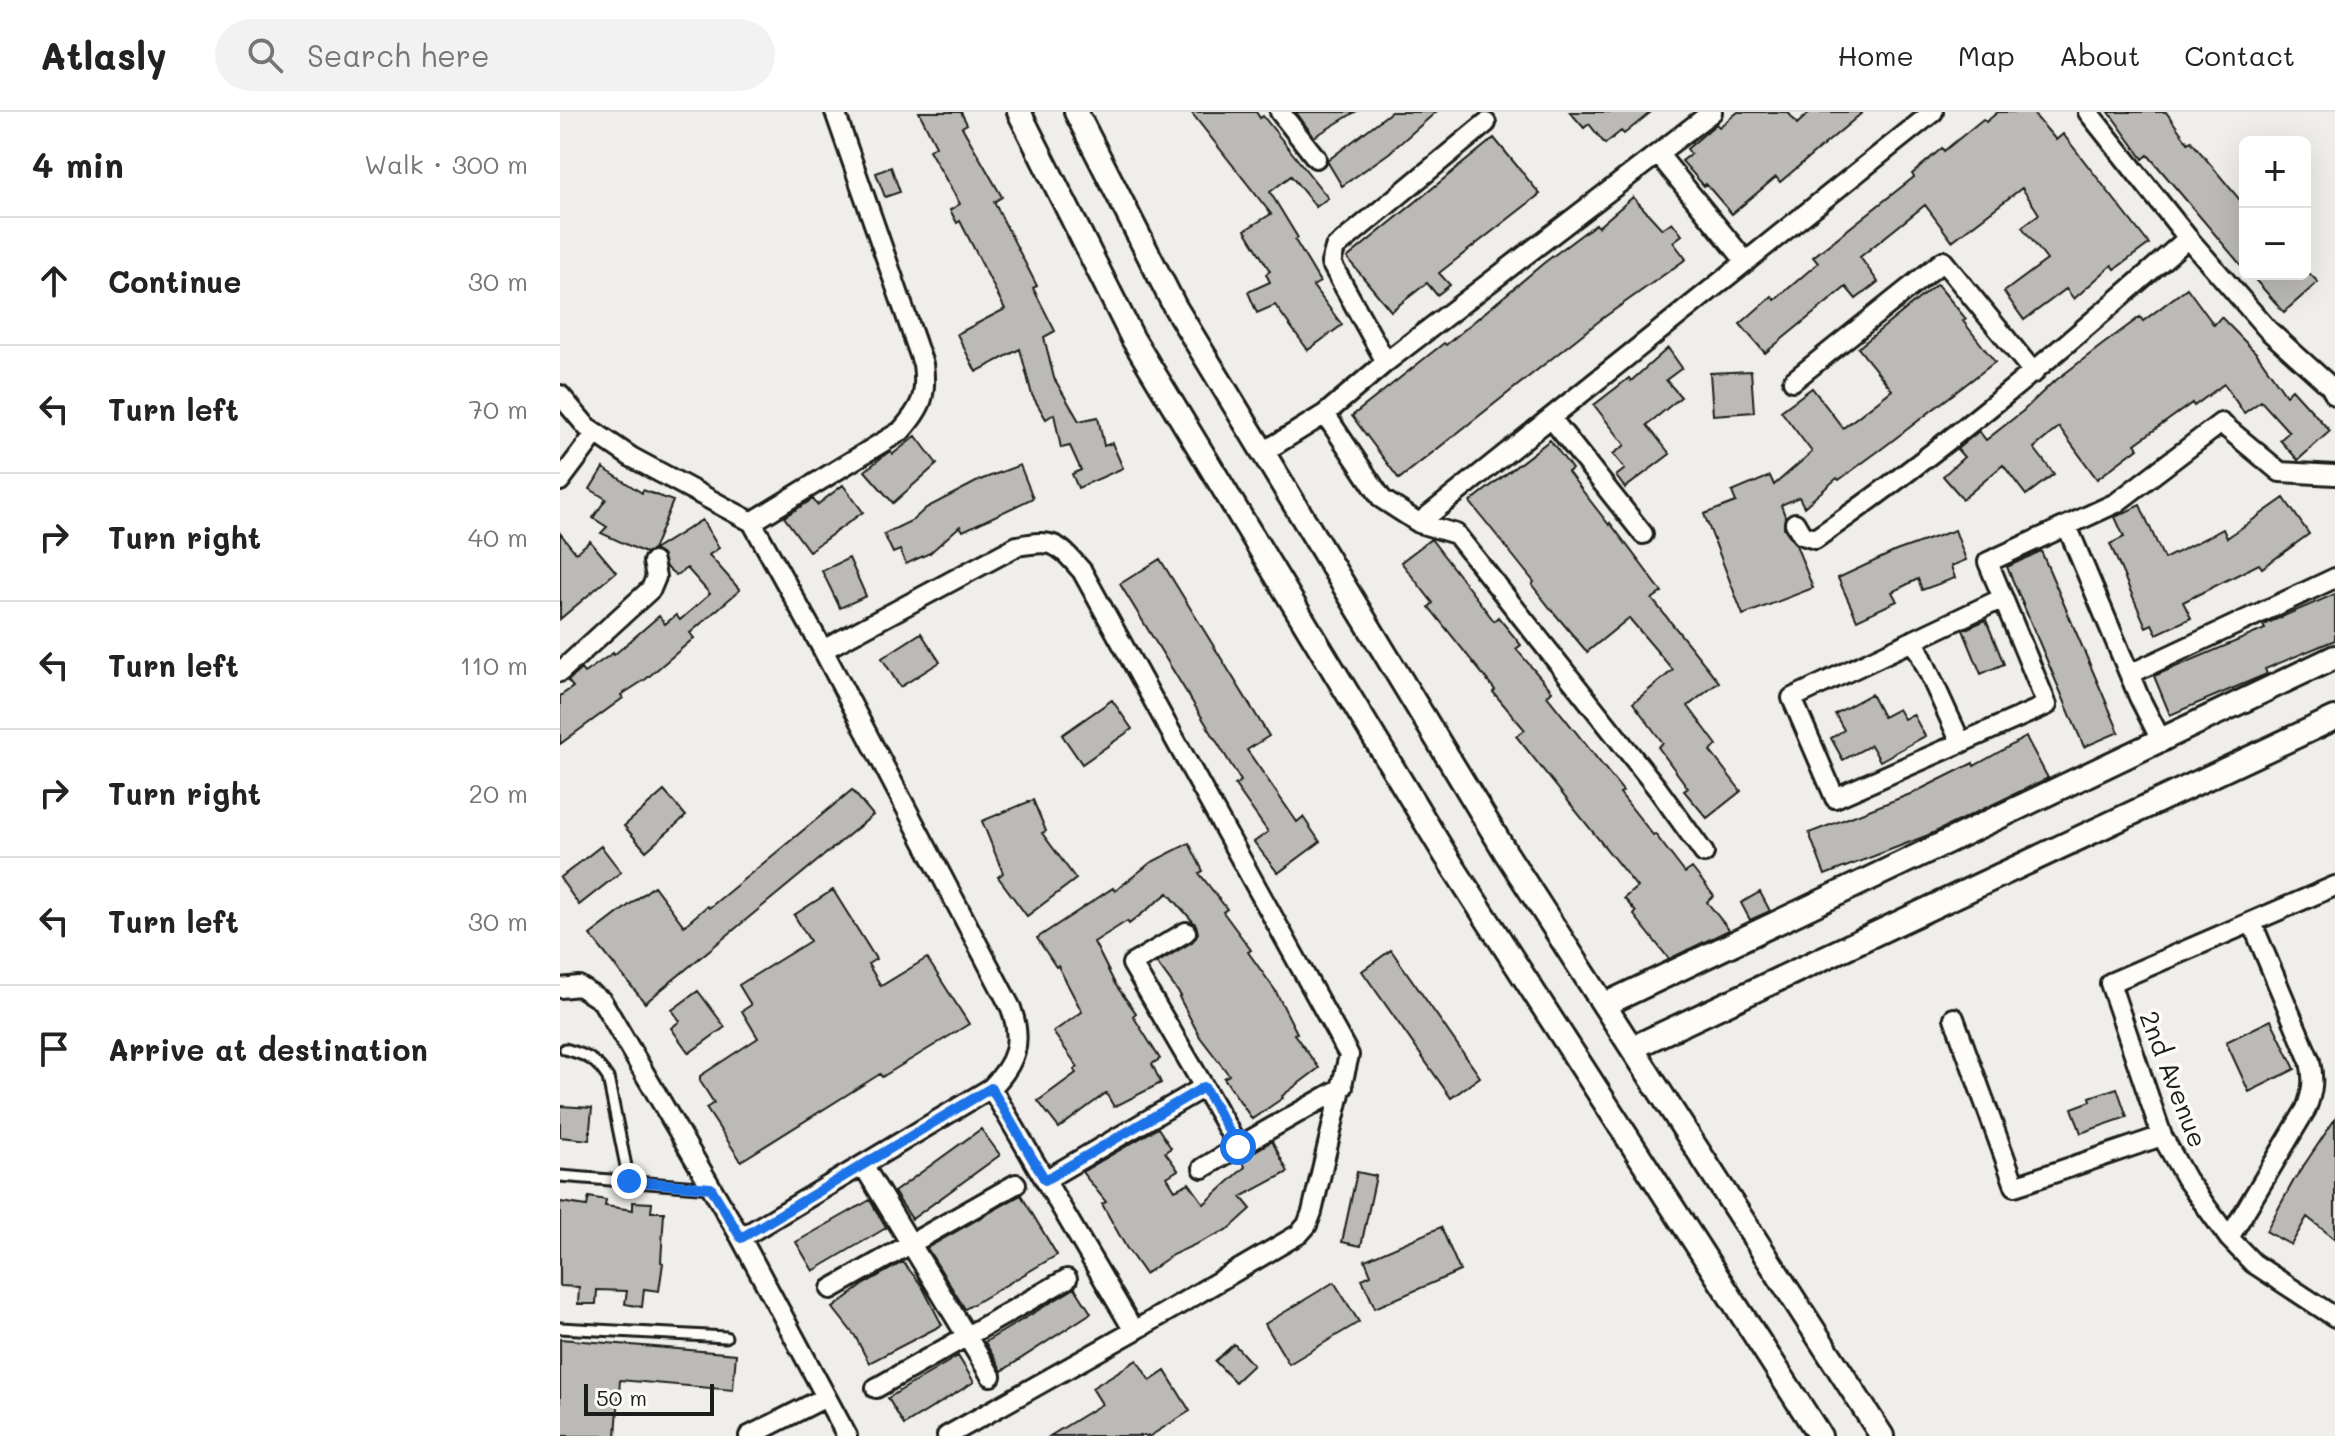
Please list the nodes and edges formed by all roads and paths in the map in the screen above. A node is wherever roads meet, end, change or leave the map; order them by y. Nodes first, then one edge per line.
1 (835, 112) edge
2 (1019, 112) edge
3 (1076, 112) edge
4 (1280, 112) edge
5 (1712, 112) edge
6 (1933, 112) edge
7 (2088, 112) edge
8 (1486, 123) dead end
9 (1659, 155) junction
10 (1316, 158) dead end
11 (2188, 238) junction
12 (1746, 262) junction
13 (1386, 362) junction
14 (2034, 373) junction
15 (1793, 381) dead end
16 (560, 395) edge
17 (2335, 395) edge
18 (1325, 414) junction
19 (1551, 418) junction
20 (596, 433) junction
21 (1265, 451) junction
22 (2335, 475) edge
23 (560, 481) edge
24 (752, 522) junction
25 (1419, 523) junction
26 (1795, 523) dead end
27 (2067, 526) junction
28 (1643, 534) dead end
29 (653, 562) dead end
30 (2335, 578) edge
31 (2003, 598) junction
32 (1914, 640) junction
33 (823, 650) junction
34 (2335, 657) edge
35 (560, 672) edge
36 (2130, 674) junction
37 (2335, 718) edge
38 (2162, 742) junction
39 (1961, 743) junction
40 (1704, 853) dead end
41 (2335, 886) edge
42 (2252, 923) junction
43 (1186, 932) dead end
44 (560, 988) edge
45 (1604, 1005) junction
46 (1954, 1018) dead end
47 (1632, 1048) junction
48 (565, 1049) dead end
49 (1204, 1087) junction
50 (1343, 1087) junction
51 (991, 1088) junction
52 (2162, 1136) junction
53 (1238, 1147) junction
54 (863, 1165) junction
55 (1203, 1168) dead end
56 (560, 1176) edge
57 (1045, 1180) junction
58 (629, 1181) junction
59 (1016, 1184) dead end
60 (711, 1188) junction
61 (741, 1238) junction
62 (2229, 1238) junction
63 (911, 1244) junction
64 (1067, 1279) dead end
65 (831, 1289) dead end
66 (2335, 1317) edge
67 (560, 1328) edge
68 (1134, 1331) junction
69 (726, 1337) dead end
70 (968, 1337) junction
71 (991, 1376) dead end
72 (876, 1388) dead end
73 (826, 1397) junction
74 (749, 1436) edge
75 (847, 1436) edge
76 (947, 1436) edge
77 (1820, 1436) edge
78 (1882, 1436) edge

1 - 24 street
2 - 77 street
3 - 21 street
4 - 10 street
5 - 9 street
6 - 12 street
7 - 11 street
8 - 13 street
9 - 12 street
9 - 13 street
11 - 14 street
11 - 17 street
12 - 19 street
13 - 18 street
14 - 15 street
14 - 26 street
16 - 20 street
18 - 21 street
18 - 25 street
19 - 25 street
19 - 28 street
20 - 23 street
20 - 24 street
21 - 45 street
22 - 27 street
24 - 33 street
25 - 40 street
27 - 31 street
27 - 36 street
29 - 35 street
30 - 36 street
31 - 32 street
31 - 39 street
32 - 39 street
32 - 39 street
33 - 50 street
33 - 51 street
34 - 38 street
36 - 38 street
37 - 47 street
38 - 45 street
41 - 42 street
42 - 52 street, 2nd Avenue
42 - 62 street
43 - 49 street
44 - 60 street
45 - 47 street
46 - 52 street
47 - 78 street
48 - 58 lane
49 - 53 street
49 - 57 street
50 - 53 street
50 - 68 street
51 - 54 street
51 - 57 street
52 - 62 street, 2nd Avenue
53 - 55 street
54 - 61 street
54 - 63 street
56 - 58 lane
57 - 68 street
58 - 60 lane
59 - 63 street
60 - 61 street
61 - 73 street
62 - 66 street, 2nd Avenue
63 - 65 street
63 - 70 street
64 - 70 street
67 - 69 lane
68 - 76 street
70 - 71 street
70 - 72 street
73 - 74 street
73 - 75 street

